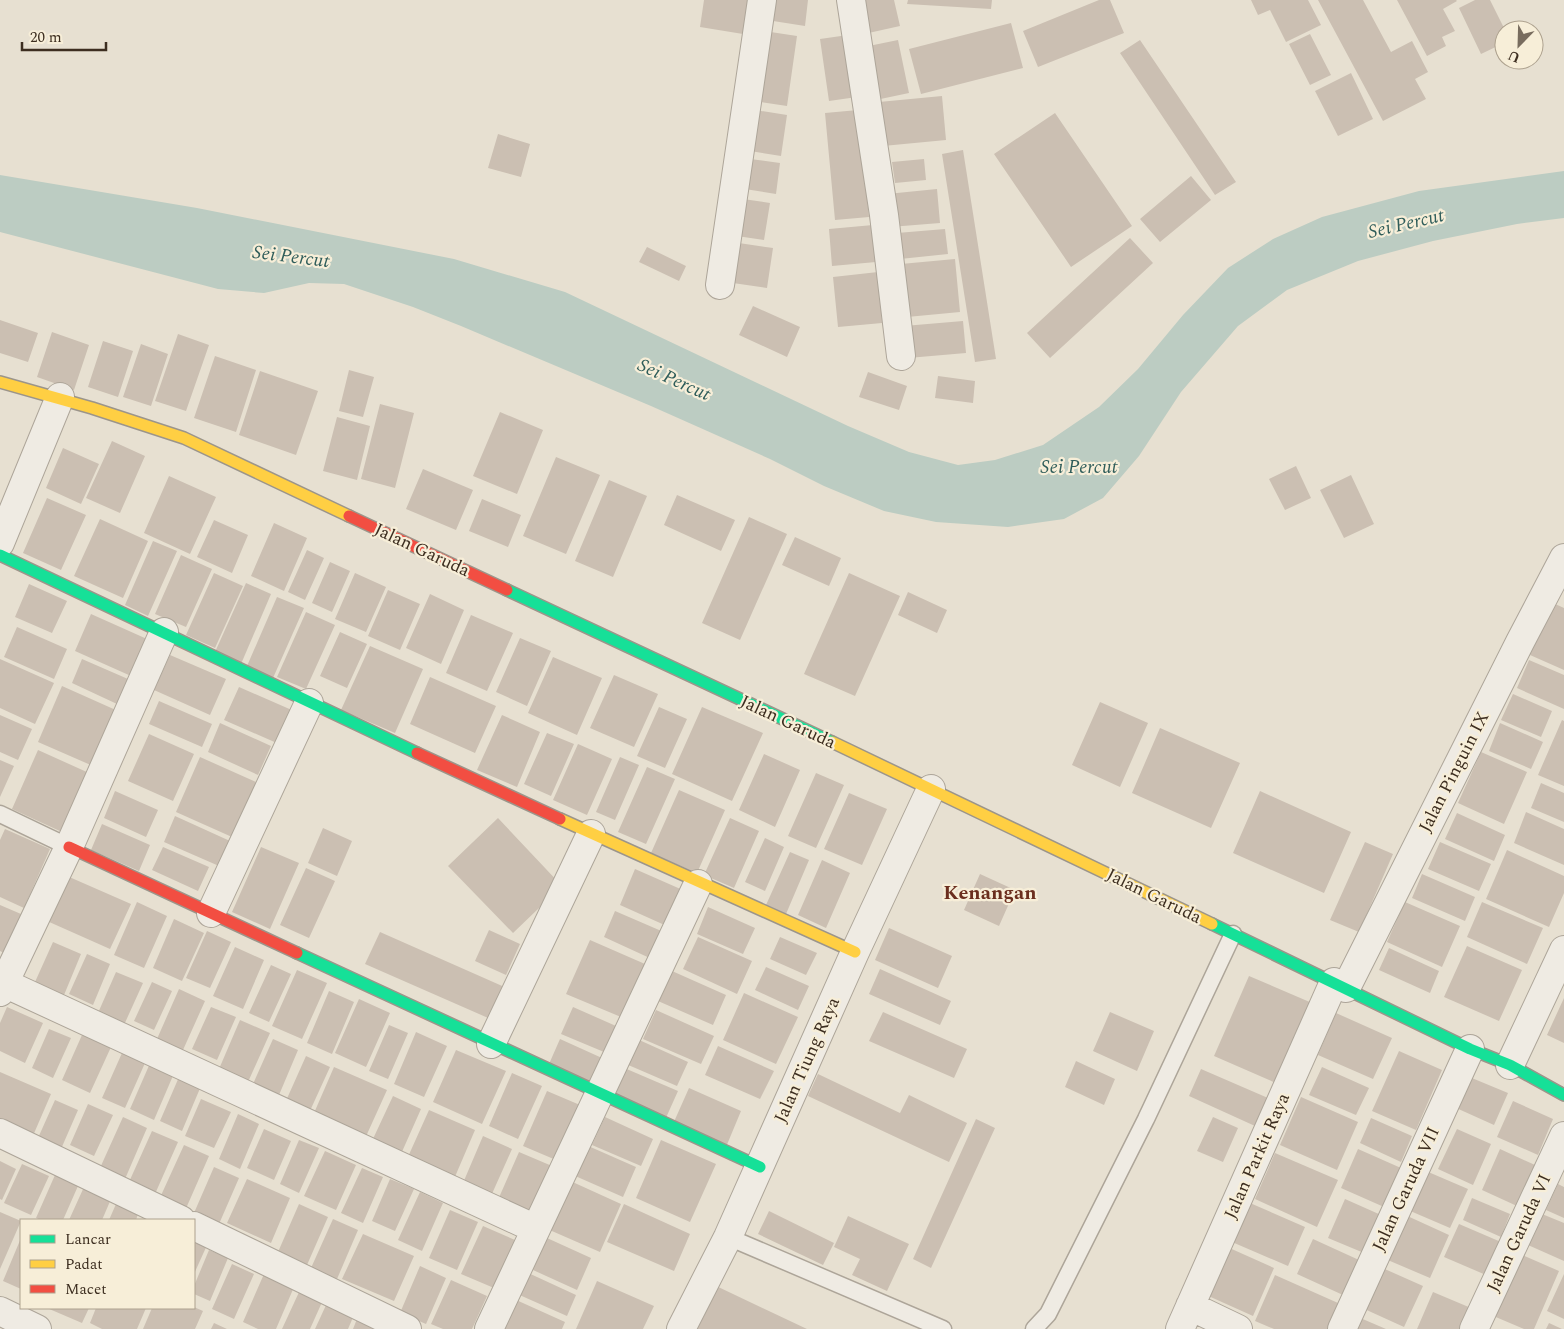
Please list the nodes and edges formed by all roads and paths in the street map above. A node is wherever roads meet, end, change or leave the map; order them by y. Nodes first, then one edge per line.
1 (762, 0) edge
2 (851, 0) edge
3 (720, 285) dead end
4 (901, 356) dead end
5 (0, 382) edge
6 (60, 398) junction
7 (0, 543) edge
8 (0, 555) edge
9 (1564, 558) edge
10 (164, 632) junction
11 (309, 703) junction
12 (931, 789) junction
13 (0, 814) edge
14 (592, 834) junction
15 (69, 847) junction
16 (698, 884) junction
17 (211, 913) junction
18 (1233, 934) junction
19 (1564, 950) edge
20 (855, 952) junction
21 (1340, 985) junction
22 (2, 988) edge
23 (491, 1044) junction
24 (1470, 1049) junction
25 (1510, 1065) junction
26 (598, 1094) junction
27 (1564, 1095) edge
28 (0, 1133) edge
29 (1564, 1136) edge
30 (760, 1167) junction
31 (179, 1219) edge
32 (195, 1226) edge
33 (536, 1229) junction
34 (728, 1238) junction
35 (1185, 1318) edge
36 (5, 1319) edge
37 (37, 1329) edge
38 (407, 1329) edge
39 (489, 1329) edge
40 (681, 1329) edge
41 (943, 1329) edge
42 (1034, 1329) edge
43 (1238, 1329) edge
44 (1342, 1329) edge
45 (1474, 1329) edge

1 - 3 street
2 - 4 street
5 - 6 street, Jalan Garuda
6 - 7 street
6 - 12 street, Jalan Garuda
8 - 10 street
9 - 21 street, Jalan Pinguin IX
10 - 11 street
10 - 15 street
11 - 14 street
11 - 17 street
12 - 18 street, Jalan Garuda
12 - 20 street, Jalan Tiung Raya
13 - 15 lane
14 - 16 street
14 - 23 street
15 - 17 street
15 - 22 street
16 - 20 street
16 - 26 street
17 - 23 street
18 - 21 street, Jalan Garuda
18 - 42 lane
19 - 25 street
20 - 30 street, Jalan Tiung Raya
21 - 24 street, Jalan Garuda
21 - 35 street, Jalan Parkit Raya
22 - 33 street
23 - 26 street
24 - 25 street, Jalan Garuda
24 - 44 street, Jalan Garuda VII
25 - 27 street, Jalan Garuda
26 - 30 street
26 - 33 street
28 - 31 street
29 - 45 street, Jalan Garuda VI
30 - 34 street, Jalan Tiung Raya
32 - 38 street
33 - 39 street
34 - 40 street, Jalan Tiung Raya
34 - 41 lane
35 - 43 street
36 - 37 street

